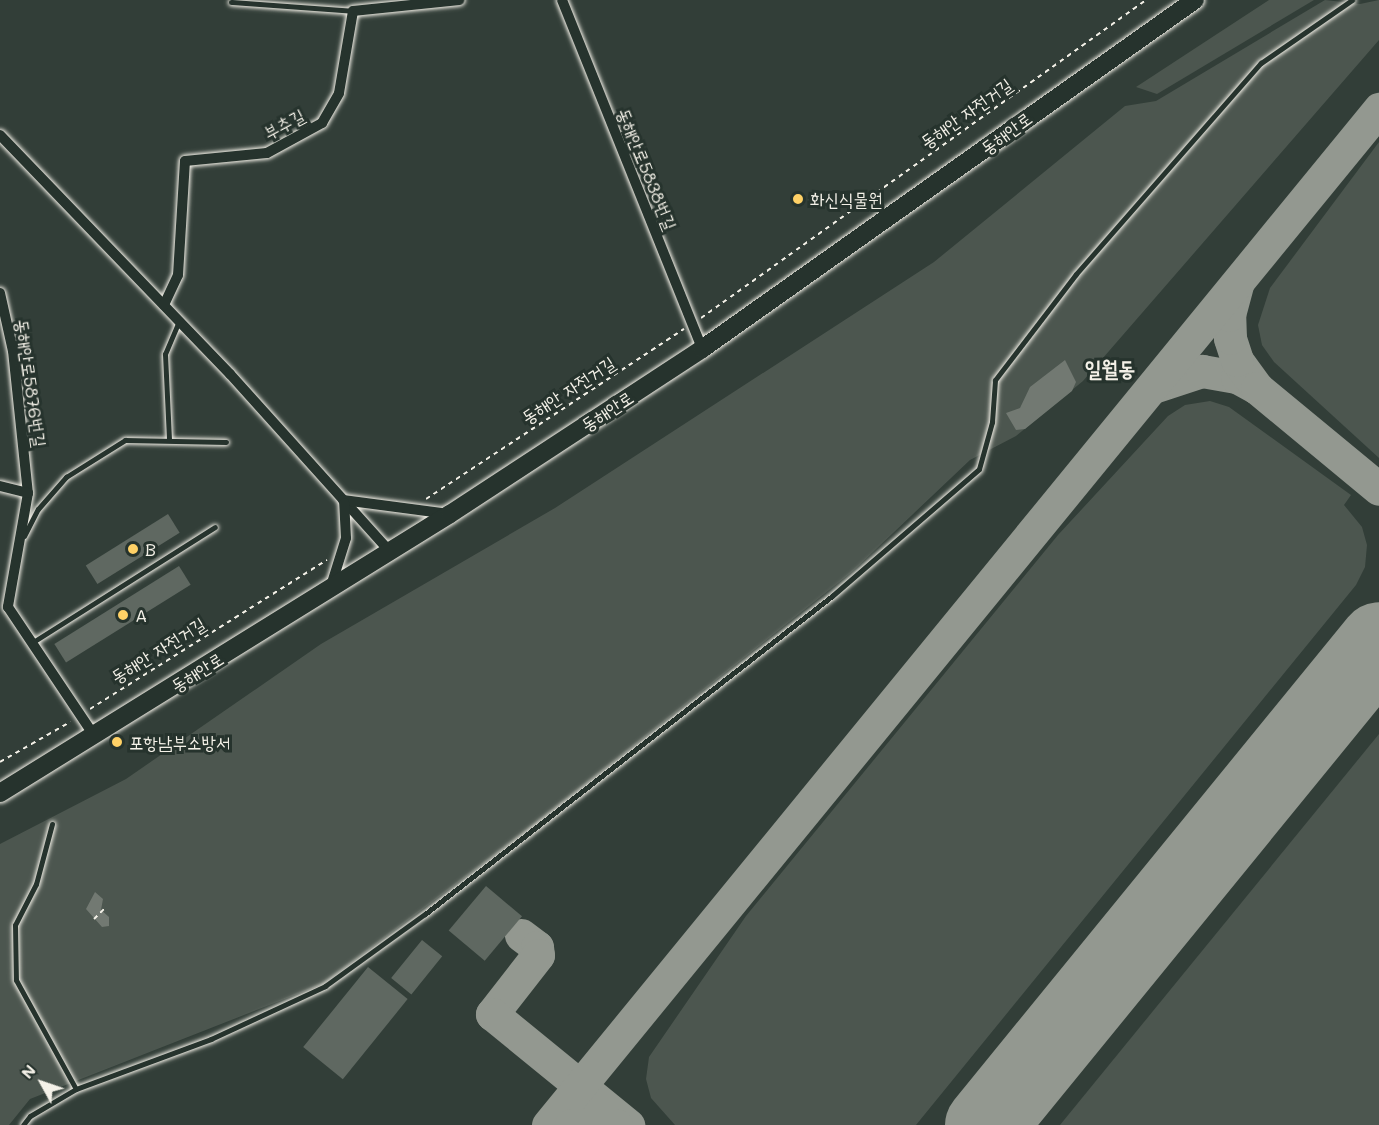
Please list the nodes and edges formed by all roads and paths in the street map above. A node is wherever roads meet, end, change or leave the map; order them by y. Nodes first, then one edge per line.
1 (459, 0) edge
2 (562, 0) edge
3 (1146, 0) edge
4 (1195, 0) edge
5 (1352, 0) edge
6 (231, 2) dead end
7 (353, 11) junction
8 (0, 135) edge
9 (0, 293) edge
10 (164, 305) junction
11 (179, 321) junction
12 (691, 324) junction
13 (702, 349) junction
14 (169, 439) junction
15 (226, 442) dead end
16 (0, 486) edge
17 (24, 494) junction
18 (343, 500) junction
19 (422, 502) dead end
20 (38, 509) junction
21 (450, 514) junction
22 (215, 527) dead end
23 (20, 546) junction
24 (390, 552) junction
25 (333, 555) dead end
26 (331, 589) junction
27 (33, 642) junction
28 (81, 715) junction
29 (95, 737) junction
30 (0, 762) edge
31 (0, 793) edge
32 (52, 824) dead end
33 (104, 909) dead end
34 (94, 919) dead end
35 (76, 1089) junction
36 (23, 1125) edge

1 - 7 street
2 - 12 street, 동해안로5838번길
3 - 12 path, 동해안 자전거길
4 - 13 main road, 동해안로
5 - 35 lane
6 - 7 lane
7 - 10 street, 부추길
8 - 10 street
9 - 17 street, 동해안로5876번길
10 - 11 street
11 - 14 lane
11 - 18 street
12 - 13 street, 동해안로5838번길
12 - 19 path, 동해안 자전거길
13 - 21 main road, 동해안로
14 - 15 lane
14 - 20 lane
16 - 17 street
17 - 20 lane
17 - 23 street, 동해안로5876번길
18 - 21 street
18 - 24 street
18 - 26 street
20 - 23 lane
21 - 24 main road, 동해안로
22 - 27 lane
23 - 27 street, 동해안로5876번길
24 - 26 main road, 동해안로
25 - 28 path, 동해안 자전거길
26 - 29 main road, 동해안로
27 - 28 street, 동해안로5876번길
28 - 29 street, 동해안로5876번길
28 - 30 path, 동해안 자전거길
29 - 31 main road, 동해안로
32 - 35 lane
33 - 34 path
35 - 36 lane

